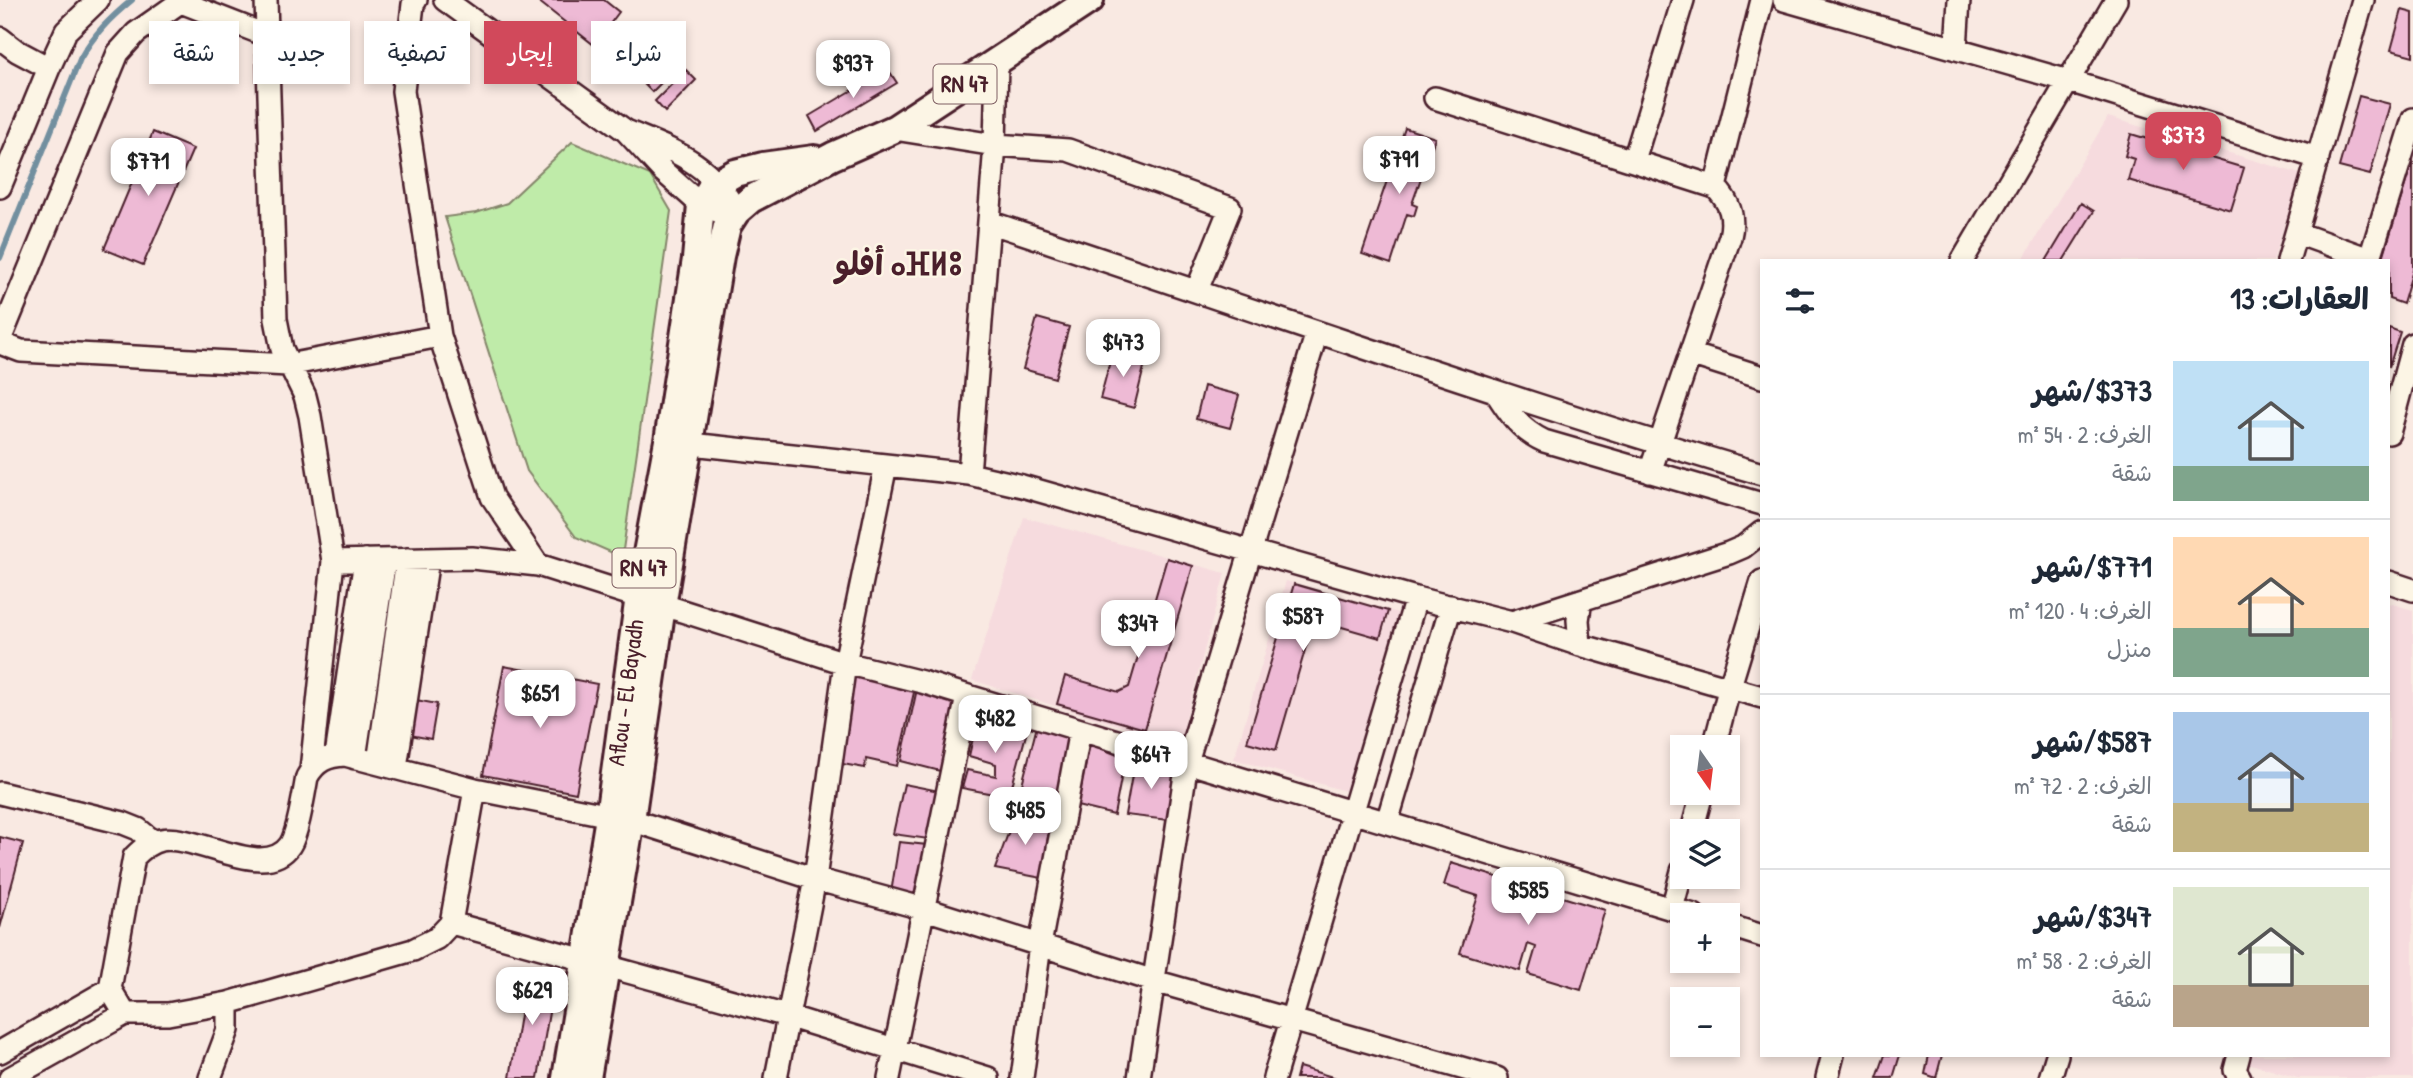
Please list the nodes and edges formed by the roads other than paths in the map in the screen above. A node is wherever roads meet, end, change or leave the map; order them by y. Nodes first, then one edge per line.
1 (98, 0) edge
2 (416, 0) edge
3 (445, 0) edge
4 (1090, 0) edge
5 (1683, 0) edge
6 (1762, 0) edge
7 (1784, 0) edge
8 (1959, 0) edge
9 (2103, 0) edge
10 (2116, 0) edge
11 (2363, 0) edge
12 (182, 1) edge
13 (269, 3) edge
14 (1854, 9) edge
15 (268, 21) edge
16 (2101, 27) junction
17 (253, 30) edge
18 (0, 38) edge
19 (1956, 49) junction
20 (997, 63) junction
21 (48, 68) junction
22 (2069, 81) junction
23 (269, 84) edge
24 (1435, 98) dead end
25 (2413, 119) edge
26 (894, 129) junction
27 (626, 131) junction
28 (995, 145) junction
29 (833, 156) junction
30 (2318, 158) junction
31 (1634, 160) junction
32 (718, 182) junction
33 (0, 187) edge
34 (1715, 187) junction
35 (701, 205) junction
36 (736, 212) junction
37 (989, 222) junction
38 (2297, 233) junction
39 (1963, 259) edge
40 (2289, 259) edge
41 (2366, 259) edge
42 (2369, 259) edge
43 (1197, 290) junction
44 (1317, 332) junction
45 (440, 336) junction
46 (0, 342) edge
47 (2413, 344) edge
48 (1690, 354) junction
49 (288, 365) junction
50 (1760, 376) edge
51 (1495, 391) junction
52 (2394, 429) edge
53 (679, 442) junction
54 (1660, 444) junction
55 (886, 465) junction
56 (1650, 472) junction
57 (1760, 473) edge
58 (969, 474) junction
59 (1760, 503) edge
60 (1760, 534) edge
61 (1252, 551) junction
62 (417, 559) junction
63 (375, 560) junction
64 (333, 561) junction
65 (538, 565) junction
66 (2390, 582) edge
67 (1760, 588) edge
68 (2413, 590) edge
69 (1416, 598) junction
70 (1581, 600) junction
71 (651, 601) junction
72 (1451, 606) junction
73 (1512, 622) junction
74 (1580, 645) junction
75 (845, 663) junction
76 (1730, 686) junction
77 (967, 696) junction
78 (1760, 696) edge
79 (1080, 730) junction
80 (1717, 735) edge
81 (345, 757) junction
82 (1187, 762) junction
83 (387, 765) junction
84 (311, 770) junction
85 (475, 789) junction
86 (0, 793) edge
87 (1352, 812) junction
88 (620, 819) junction
89 (1387, 822) junction
90 (154, 842) junction
91 (815, 879) junction
92 (1670, 908) edge
93 (925, 909) junction
94 (451, 923) junction
95 (1740, 929) edge
96 (1760, 935) edge
97 (1040, 945) junction
98 (596, 964) junction
99 (1154, 981) junction
100 (110, 989) junction
101 (228, 1003) junction
102 (125, 1014) junction
103 (787, 1016) junction
104 (1290, 1020) junction
105 (896, 1050) junction
106 (0, 1052) edge
107 (1832, 1057) edge
108 (2056, 1057) edge
109 (2238, 1057) edge
110 (10, 1078) edge
111 (209, 1078) edge
112 (566, 1078) edge
113 (587, 1078) edge
114 (776, 1078) edge
115 (889, 1078) edge
116 (988, 1078) edge
117 (1022, 1078) edge
118 (1139, 1078) edge
119 (1274, 1078) edge
120 (1497, 1078) edge
121 (1827, 1078) edge
122 (2050, 1078) edge
123 (2240, 1078) edge

1 - 21 street
2 - 45 street
3 - 27 street
4 - 20 main road, RN 47
5 - 31 street
6 - 34 street
7 - 14 street
8 - 19 street
9 - 16 street
10 - 16 street
11 - 30 street
12 - 17 street
12 - 46 street
13 - 15 street
14 - 19 street
16 - 22 street
18 - 21 street
19 - 22 street
20 - 26 main road, RN 47
20 - 28 street
21 - 33 street
22 - 30 street
22 - 39 street
23 - 49 street
24 - 31 street
25 - 42 street
26 - 28 street
26 - 29 main road, RN 47
27 - 32 street
27 - 35 street
28 - 37 street
28 - 43 street
29 - 32 main road, RN 47
29 - 36 main road, RN 47
30 - 38 street
31 - 34 street
32 - 35 main road
32 - 36 street
34 - 48 street
35 - 36 street
35 - 53 main road, Aflou - El Bayadh / RN 47
36 - 53 main road, Aflou - El Bayadh / RN 47
37 - 43 street
37 - 58 street
38 - 40 street
38 - 41 street
43 - 44 street
44 - 51 street
44 - 61 street
45 - 49 street
45 - 65 street
46 - 49 street
47 - 52 street
48 - 50 street
48 - 54 street
49 - 64 street
51 - 54 street
51 - 56 street
53 - 55 street
53 - 71 main road, Aflou - El Bayadh / RN 47
54 - 56 street
54 - 57 street
55 - 58 street
55 - 75 street
56 - 59 street
58 - 61 street
60 - 70 street
61 - 69 street
61 - 82 street
62 - 63 street
62 - 65 street
62 - 83 street
63 - 64 street
63 - 81 street
64 - 84 street
65 - 71 street
66 - 68 street
67 - 76 street
69 - 72 street
69 - 87 street
70 - 73 street
70 - 74 street
71 - 75 street
71 - 88 main road, Aflou - El Bayadh / RN 47
72 - 73 street
72 - 89 street
73 - 74 street
74 - 76 street
75 - 77 street
75 - 91 street
76 - 78 street
76 - 80 street
77 - 79 street
77 - 93 street
79 - 82 street
79 - 97 street
81 - 83 street
81 - 84 street
82 - 87 street
82 - 99 street
83 - 85 street
84 - 90 street
85 - 88 street
85 - 94 street
86 - 90 street
87 - 89 street
87 - 104 street
88 - 91 street
88 - 98 main road, Aflou - El Bayadh / RN 47
89 - 92 street
90 - 100 street
91 - 93 street
91 - 103 street
93 - 97 street
93 - 105 street
94 - 98 street
94 - 101 street
95 - 96 street
97 - 99 street
97 - 117 street
98 - 103 street
98 - 112 main road, Aflou - El Bayadh / RN 47
98 - 113 main road, Aflou - El Bayadh / RN 47
99 - 104 street
99 - 118 street
100 - 102 street
100 - 106 street
101 - 102 street
101 - 111 street
102 - 110 street
103 - 105 street
103 - 114 street
104 - 119 street
104 - 120 street
105 - 115 street
105 - 116 street
107 - 121 street
108 - 122 street
109 - 123 street

